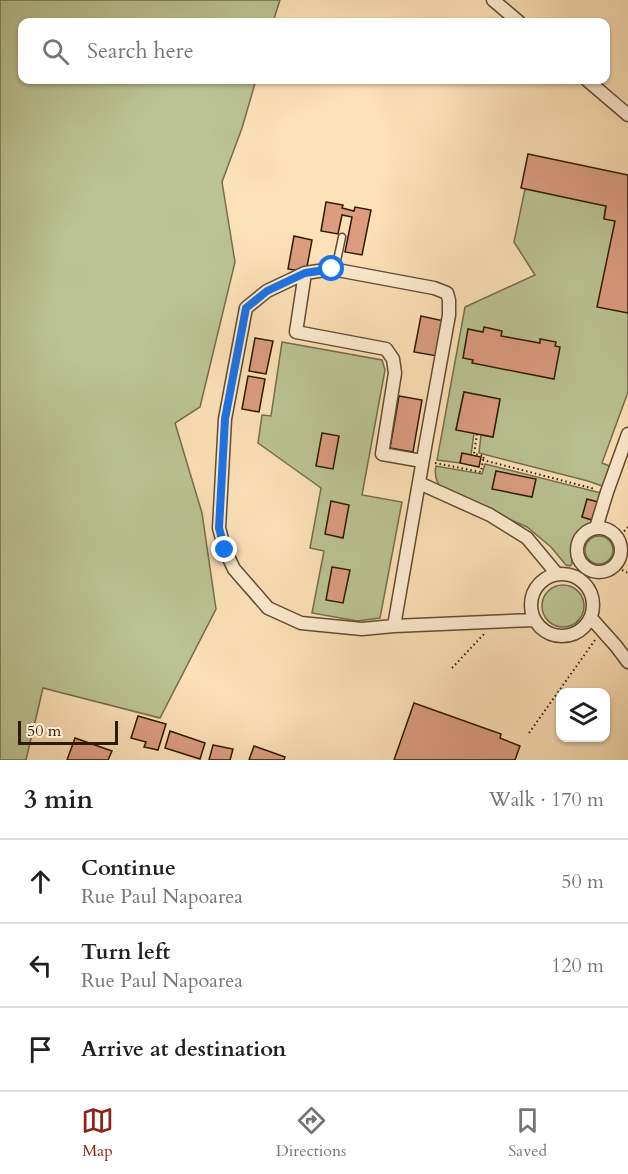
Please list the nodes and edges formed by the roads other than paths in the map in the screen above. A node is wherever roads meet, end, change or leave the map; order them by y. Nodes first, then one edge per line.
1 (493, 0) edge
2 (514, 18) edge
3 (591, 84) edge
4 (628, 115) edge
5 (342, 237) dead end
6 (335, 270) junction
7 (305, 273) junction
8 (628, 434) edge
9 (423, 461) junction
10 (419, 483) junction
11 (596, 528) junction
12 (625, 553) edge
13 (584, 565) junction
14 (556, 574) junction
15 (576, 577) junction
16 (591, 618) junction
17 (534, 620) junction
18 (394, 626) junction
19 (628, 663) edge

1 - 2 street
3 - 4 street
5 - 6 lane
6 - 7 street
6 - 9 street
7 - 9 street
7 - 18 street
8 - 11 street
9 - 10 street
10 - 14 street
10 - 18 street
11 - 12 street
11 - 13 street
12 - 13 street
13 - 15 street
14 - 15 street
14 - 17 street
15 - 16 street
16 - 17 street
16 - 19 street
17 - 18 street

